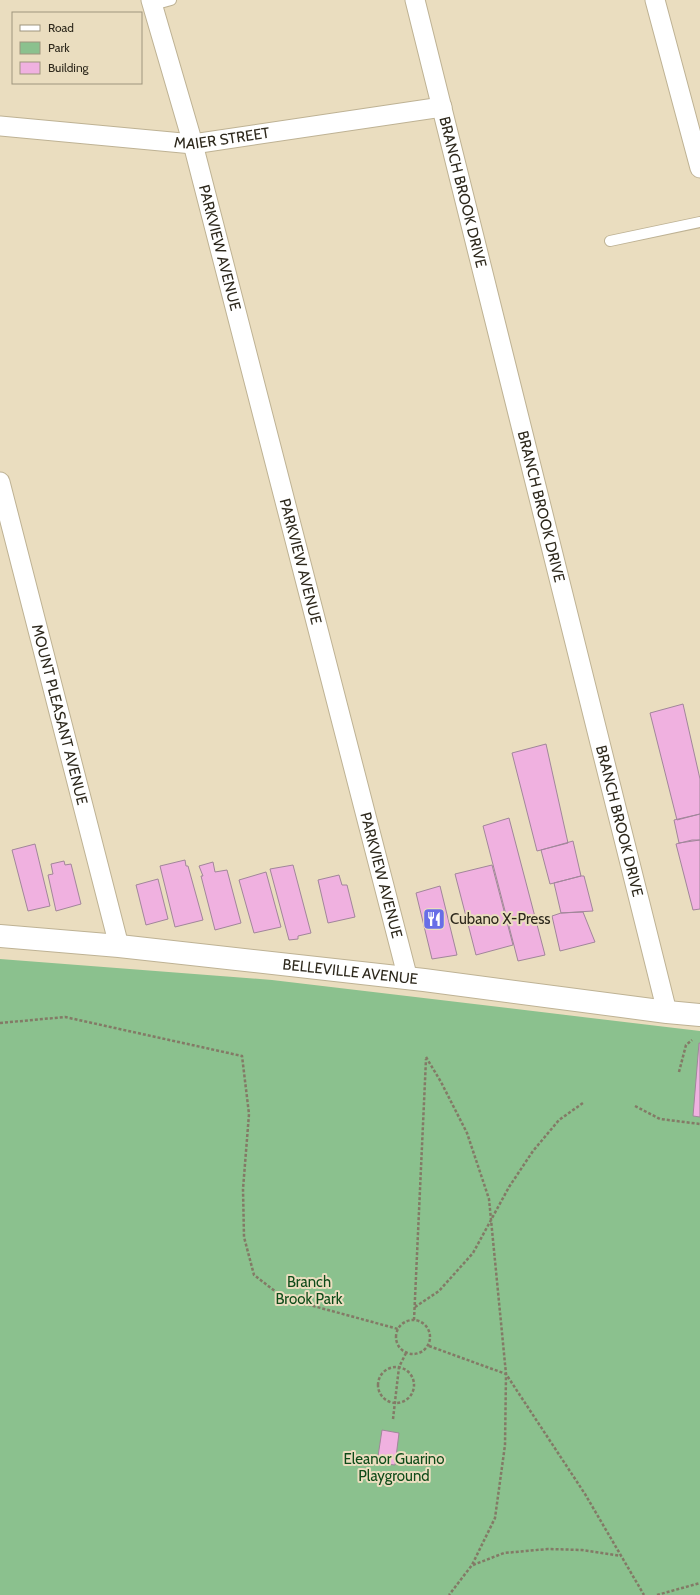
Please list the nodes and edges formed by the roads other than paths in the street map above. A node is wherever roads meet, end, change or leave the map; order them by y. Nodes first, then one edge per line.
1 (171, 0) edge
2 (415, 0) edge
3 (655, 0) edge
4 (152, 2) edge
5 (442, 107) junction
6 (0, 126) edge
7 (193, 144) junction
8 (700, 168) edge
9 (700, 222) edge
10 (610, 241) dead end
11 (0, 482) edge
12 (0, 936) edge
13 (119, 946) junction
14 (408, 979) junction
15 (667, 1012) junction
16 (700, 1015) edge

1 - 4 lane
2 - 5 street, BRANCH BROOK DRIVE
3 - 8 street
4 - 7 street, PARKVIEW AVENUE
5 - 7 street, MAIER STREET
5 - 15 street, BRANCH BROOK DRIVE
6 - 7 street, MAIER STREET
7 - 14 street, PARKVIEW AVENUE
9 - 10 lane
11 - 13 street, MOUNT PLEASANT AVENUE
12 - 13 main road, BELLEVILLE AVENUE
13 - 14 main road, BELLEVILLE AVENUE
14 - 15 main road, BELLEVILLE AVENUE
15 - 16 main road, BELLEVILLE AVENUE

